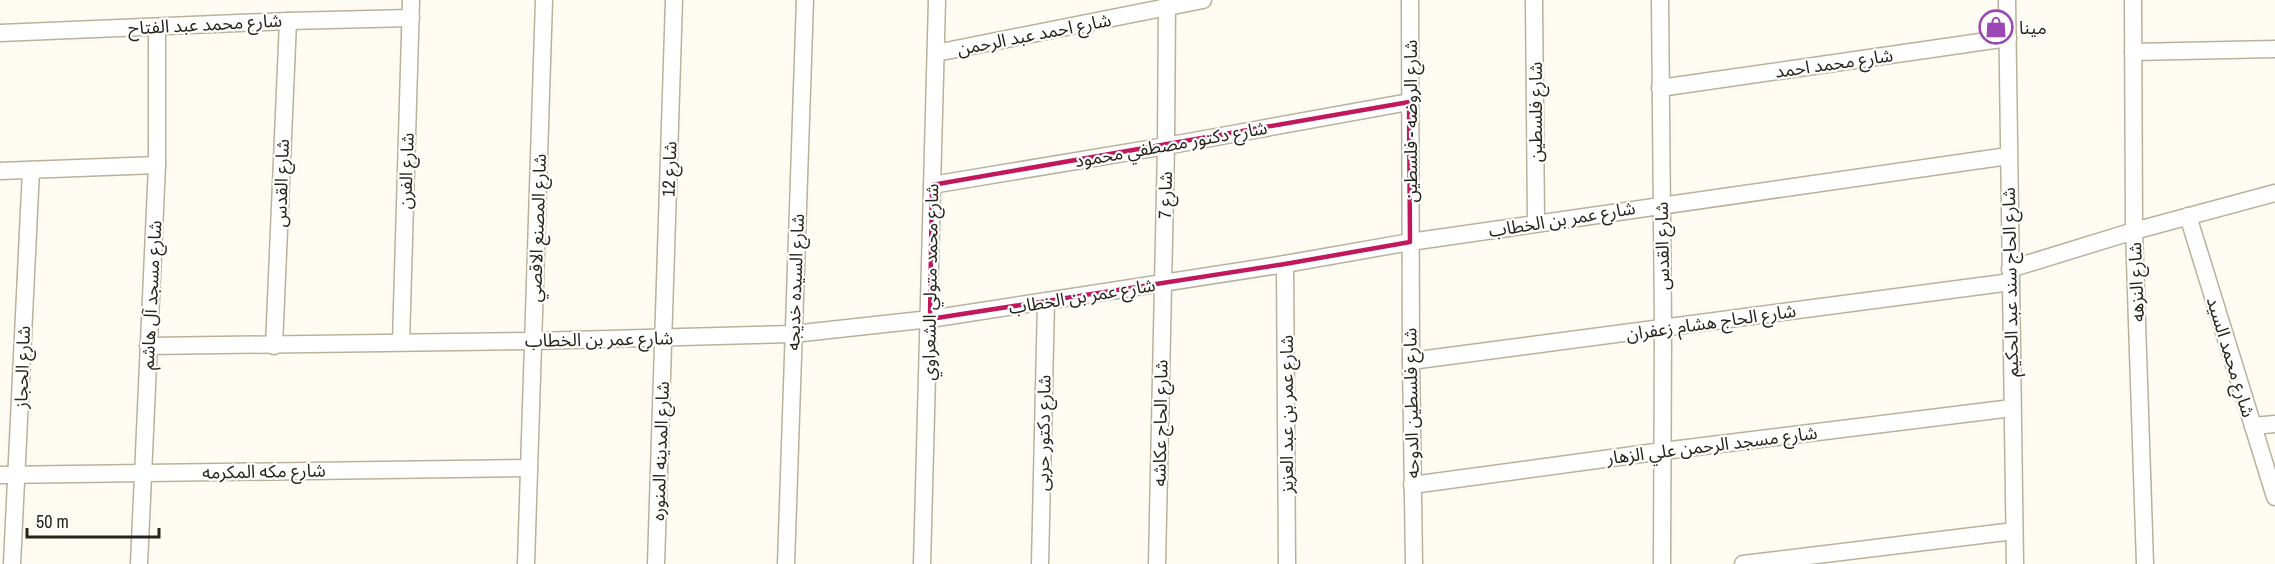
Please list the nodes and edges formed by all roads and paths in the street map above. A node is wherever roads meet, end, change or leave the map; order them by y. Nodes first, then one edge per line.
1 (411, 0) edge
2 (544, 0) edge
3 (674, 0) edge
4 (805, 0) edge
5 (938, 0) edge
6 (1203, 0) edge
7 (1410, 0) edge
8 (1534, 0) edge
9 (1660, 0) edge
10 (2007, 0) edge
11 (2133, 0) edge
12 (1166, 4) edge
13 (411, 18) junction
14 (288, 21) junction
15 (157, 27) junction
16 (0, 33) edge
17 (2008, 38) junction
18 (2275, 49) edge
19 (2133, 52) junction
20 (936, 53) junction
21 (1660, 88) junction
22 (1409, 102) junction
23 (1166, 146) junction
24 (2008, 156) junction
25 (157, 165) junction
26 (31, 170) junction
27 (0, 171) edge
28 (932, 185) junction
29 (2275, 193) edge
30 (1661, 204) junction
31 (2188, 216) junction
32 (1536, 223) junction
33 (2134, 231) junction
34 (1410, 242) junction
35 (1285, 264) junction
36 (2011, 275) junction
37 (1163, 283) junction
38 (1046, 301) junction
39 (930, 319) junction
40 (1663, 328) junction
41 (793, 334) junction
42 (664, 338) junction
43 (534, 341) junction
44 (400, 342) junction
45 (148, 346) junction
46 (274, 346) junction
47 (1411, 361) junction
48 (2012, 408) junction
49 (2275, 424) edge
50 (2253, 426) junction
51 (1663, 451) junction
52 (529, 468) junction
53 (143, 473) junction
54 (18, 474) junction
55 (0, 475) edge
56 (1412, 485) junction
57 (2275, 497) edge
58 (2014, 531) junction
59 (1870, 556) edge
60 (12, 564) edge
61 (139, 564) edge
62 (526, 564) edge
63 (656, 564) edge
64 (786, 564) edge
65 (922, 564) edge
66 (1040, 564) edge
67 (1157, 564) edge
68 (1287, 564) edge
69 (1414, 564) edge
70 (1662, 564) edge
71 (1745, 564) edge
72 (2014, 564) edge
73 (2145, 564) edge

1 - 13 street, شارع الفرن
2 - 43 street, شارع المصنع الاقصي
3 - 42 street, شارع 12
4 - 41 street, شارع السيده خديجه
5 - 20 street, شارع محمد متولي الشعراوي
6 - 12 street, شارع احمد عبد الرحمن
7 - 22 street, شارع الروضه - فلسطين
8 - 32 street, شارع فلسطين
9 - 21 street, شارع القدس
10 - 17 street, شارع الحاج سند عبد الحكيم
11 - 19 street, شارع النزهه
12 - 20 street, شارع احمد عبد الرحمن
12 - 23 street, شارع 7
13 - 14 street, شارع محمد عبد الفتاح
13 - 44 street, شارع الفرن
14 - 15 street, شارع محمد عبد الفتاح
14 - 46 street, شارع القدس
15 - 16 street, شارع محمد عبد الفتاح
15 - 25 street, شارع مسجد آل هاشم
17 - 21 street, شارع محمد احمد
17 - 24 street, شارع الحاج سند عبد الحكيم
18 - 19 street
19 - 33 street, شارع النزهه
20 - 28 street, شارع محمد متولي الشعراوي
21 - 30 street, شارع القدس
22 - 23 street, شارع دكتور مصطفي محمود
22 - 34 street, شارع الروضه - فلسطين
23 - 28 street, شارع دكتور مصطفي محمود
23 - 37 street, شارع 7
24 - 30 street, شارع عمر بن الخطاب
24 - 36 street, شارع الحاج سند عبد الحكيم
25 - 26 street
25 - 45 street, شارع مسجد آل هاشم
26 - 27 street
26 - 54 street, شارع الحجاز
28 - 39 street, شارع محمد متولي الشعراوي
29 - 31 street, شارع الحاج هشام زعفران
30 - 32 street, شارع عمر بن الخطاب
30 - 40 street, شارع القدس
31 - 33 street, شارع الحاج هشام زعفران
31 - 50 street, شارع محمد السيد
32 - 34 street, شارع عمر بن الخطاب
33 - 36 street, شارع الحاج هشام زعفران
33 - 73 street, شارع النزهه
34 - 35 street, شارع عمر بن الخطاب
34 - 47 street, شارع فلسطين الدوحه
35 - 37 street, شارع عمر بن الخطاب
35 - 68 street, شارع عمر بن عبد العزيز
36 - 40 street, شارع الحاج هشام زعفران
36 - 48 street, شارع الحاج سند عبد الحكيم
37 - 38 street, شارع عمر بن الخطاب
37 - 67 street, شارع الحاج عكاشه
38 - 39 street, شارع عمر بن الخطاب
38 - 66 street, شارع دكتور حربى
39 - 41 street, شارع عمر بن الخطاب
39 - 65 street, شارع محمد متولي الشعراوي
40 - 47 street, شارع الحاج هشام زعفران
40 - 51 street, شارع القدس
41 - 42 street, شارع عمر بن الخطاب
41 - 64 street, شارع السيده خديجه
42 - 43 street, شارع عمر بن الخطاب
42 - 63 street, شارع المدينه المنوره
43 - 44 street, شارع عمر بن الخطاب
43 - 52 street, شارع المصنع الاقصي
44 - 46 street, شارع عمر بن الخطاب
45 - 46 street, شارع عمر بن الخطاب
45 - 53 street, شارع مسجد آل هاشم
47 - 56 street, شارع فلسطين الدوحه
48 - 51 street, شارع مسجد الرحمن علي الزهار
48 - 58 street, شارع الحاج سند عبد الحكيم
49 - 50 street
50 - 57 street, شارع محمد السيد
51 - 56 street, شارع مسجد الرحمن علي الزهار
51 - 70 street, شارع القدس
52 - 53 street, شارع مكه المكرمه
52 - 62 street, شارع المصنع الاقصي
53 - 54 street, شارع مكه المكرمه
53 - 61 street, شارع مسجد آل هاشم
54 - 55 street, شارع مكه المكرمه
54 - 60 street, شارع الحجاز
56 - 69 street, شارع فلسطين الدوحه
58 - 59 street
58 - 72 street, شارع الحاج سند عبد الحكيم
59 - 71 street

